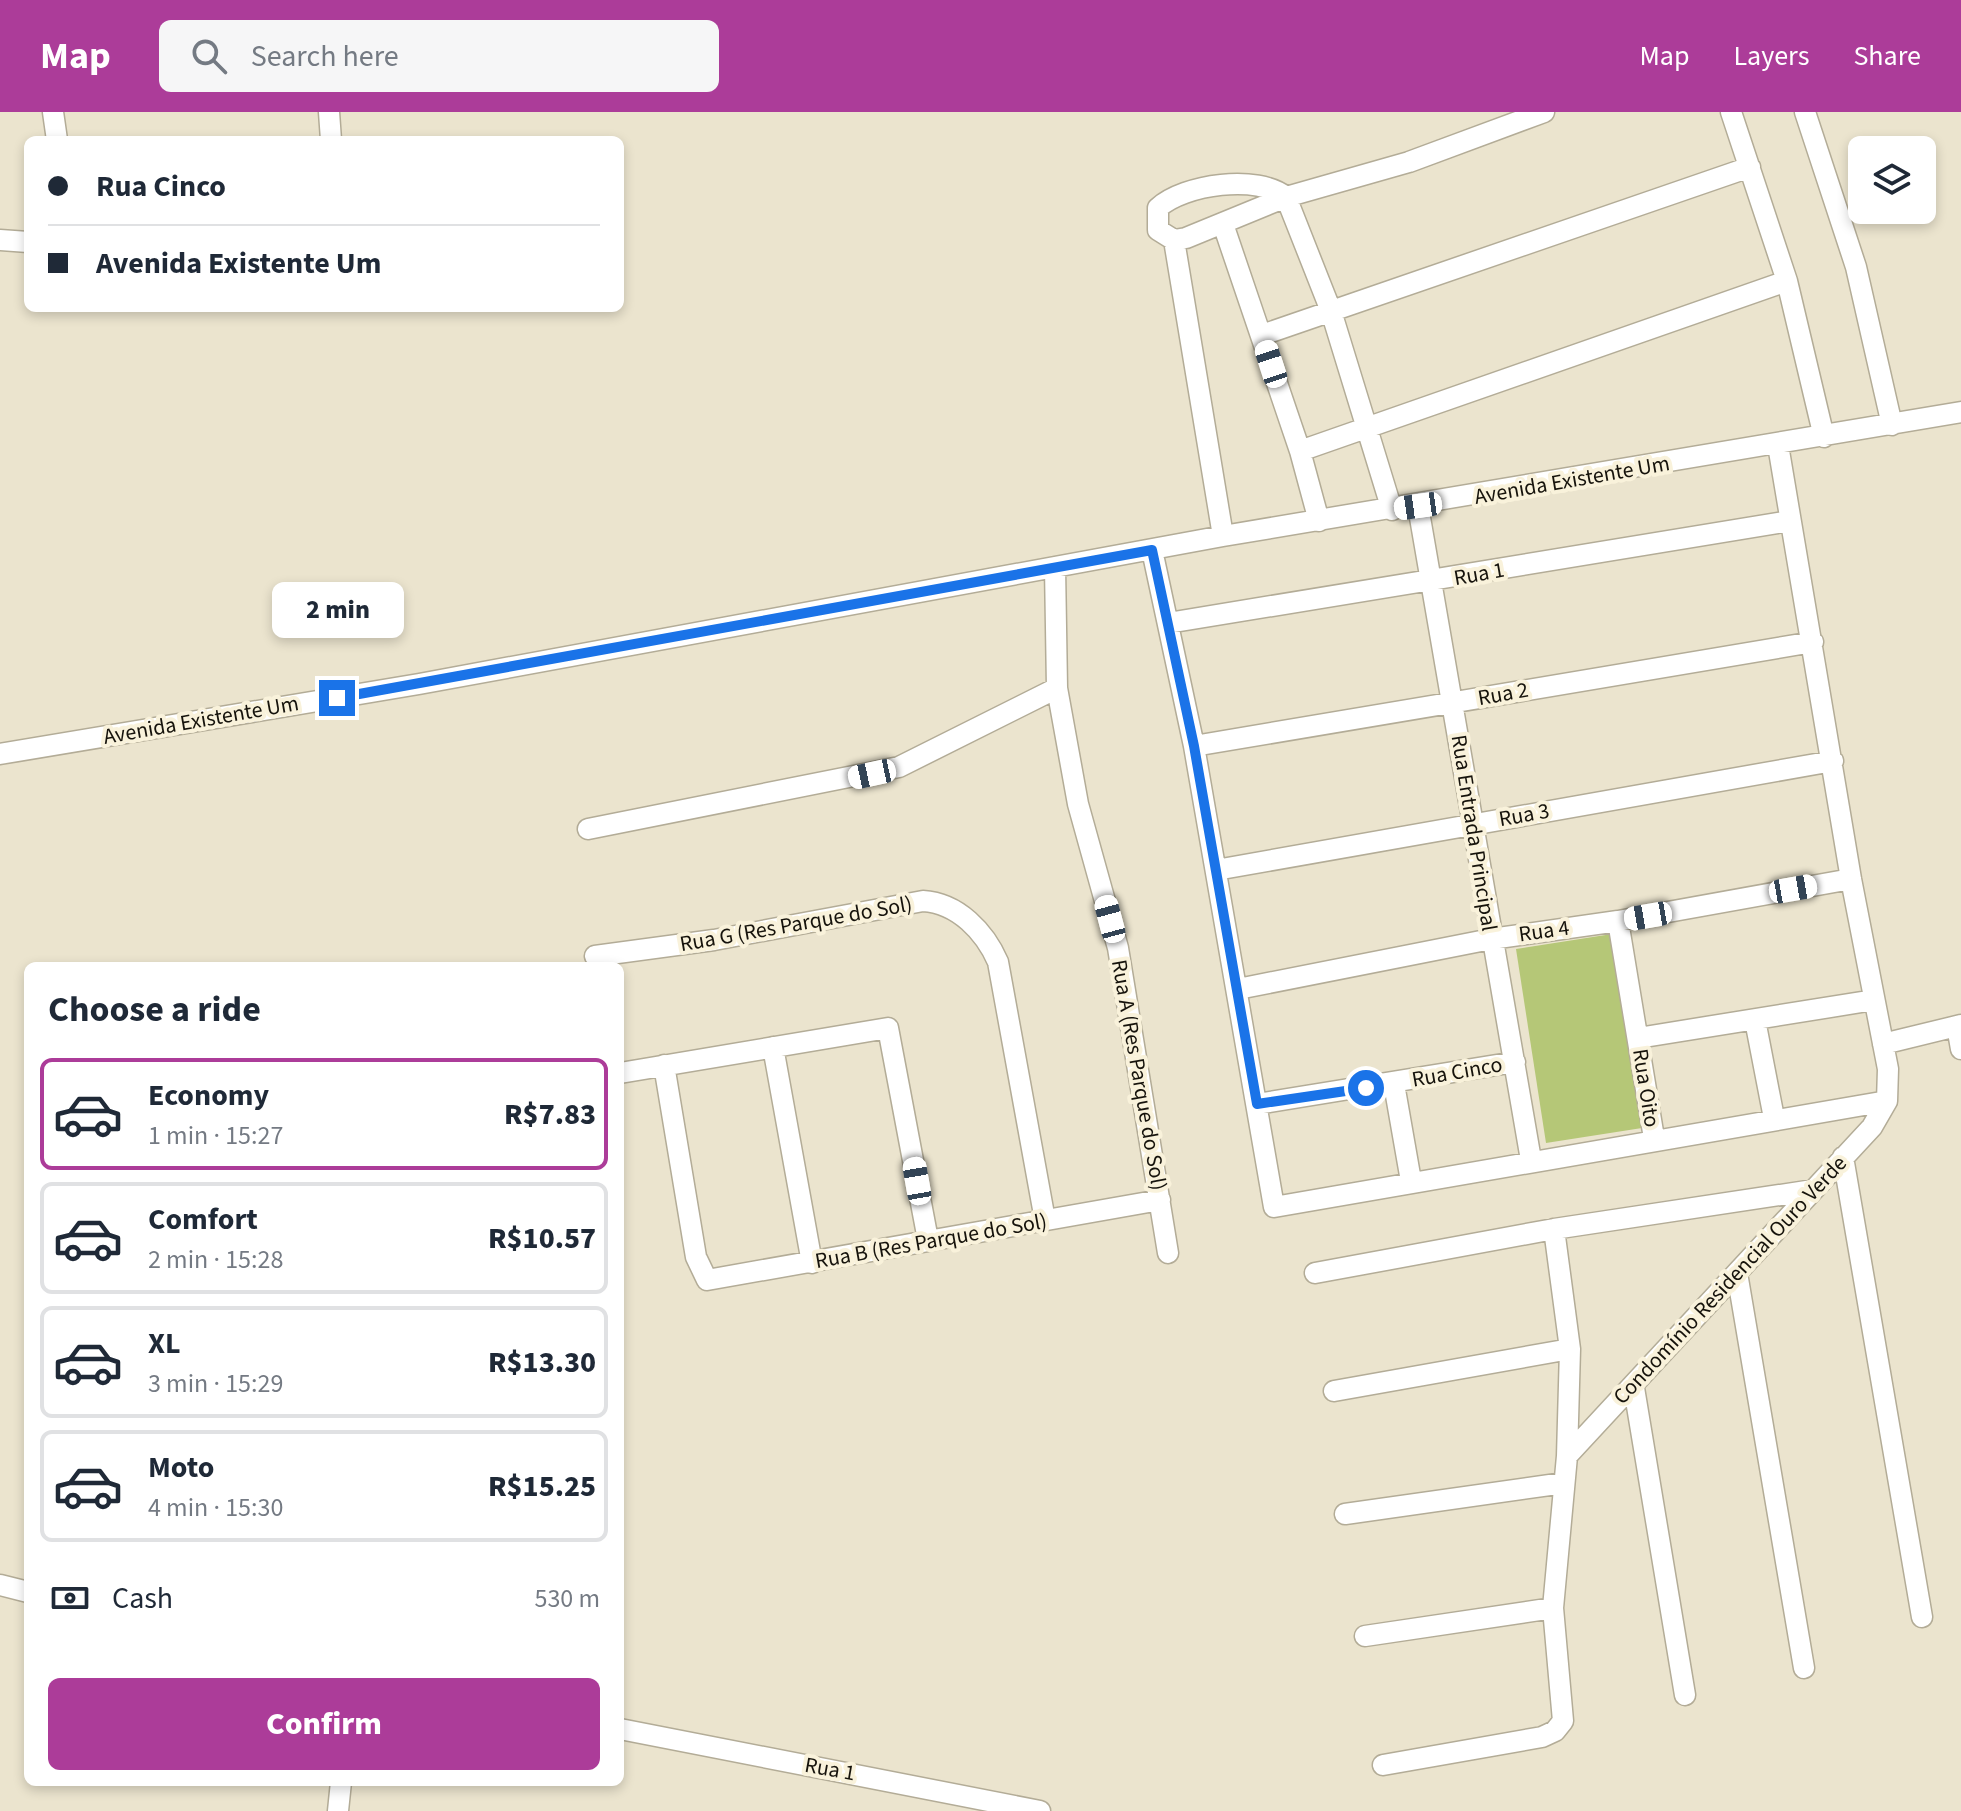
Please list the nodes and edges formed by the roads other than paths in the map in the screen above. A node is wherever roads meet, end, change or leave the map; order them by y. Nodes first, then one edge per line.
1 (53, 112) edge
2 (329, 112) edge
3 (1544, 112) edge
4 (1731, 112) edge
5 (1805, 112) edge
6 (56, 136) edge
7 (331, 136) edge
8 (1750, 167) junction
9 (1286, 197) junction
10 (1223, 224) junction
11 (0, 240) edge
12 (1174, 240) junction
13 (24, 242) edge
14 (1787, 281) junction
15 (1331, 311) junction
16 (1262, 335) junction
17 (1961, 412) edge
18 (1892, 425) junction
19 (1369, 428) junction
20 (1824, 437) junction
21 (1778, 445) junction
22 (1300, 451) junction
23 (1418, 506) junction
24 (1392, 510) junction
25 (1319, 521) junction
26 (1790, 521) junction
27 (1223, 536) junction
28 (1152, 550) junction
29 (1055, 567) junction
30 (1432, 582) junction
31 (1168, 623) junction
32 (1813, 642) junction
33 (1057, 688) junction
34 (1452, 703) junction
35 (1194, 746) junction
36 (0, 754) edge
37 (1833, 761) junction
38 (1472, 824) junction
39 (588, 829) dead end
40 (1216, 870) junction
41 (1851, 879) junction
42 (1618, 921) junction
43 (1491, 939) junction
44 (595, 956) dead end
45 (1238, 989) junction
46 (1874, 1000) junction
47 (1755, 1020) junction
48 (1959, 1025) edge
49 (1638, 1038) junction
50 (1883, 1044) junction
51 (773, 1047) junction
52 (1961, 1049) edge
53 (1515, 1062) junction
54 (664, 1065) junction
55 (624, 1072) edge
56 (1394, 1084) junction
57 (1887, 1101) junction
58 (1257, 1104) junction
59 (1774, 1118) junction
60 (1654, 1138) junction
61 (1843, 1157) junction
62 (1531, 1160) junction
63 (1411, 1181) junction
64 (1813, 1190) junction
65 (1160, 1200) junction
66 (1045, 1220) junction
67 (1554, 1229) junction
68 (928, 1240) junction
69 (1168, 1253) dead end
70 (812, 1263) junction
71 (1315, 1273) dead end
72 (1737, 1273) junction
73 (1570, 1349) junction
74 (1634, 1388) junction
75 (1334, 1391) dead end
76 (1567, 1456) junction
77 (1564, 1483) junction
78 (1345, 1514) dead end
79 (0, 1585) edge
80 (24, 1591) edge
81 (1553, 1608) junction
82 (1922, 1617) dead end
83 (1365, 1636) dead end
84 (1804, 1668) dead end
85 (1685, 1695) dead end
86 (624, 1730) edge
87 (1383, 1765) dead end
88 (341, 1786) edge
89 (338, 1811) edge
90 (1040, 1811) edge

1 - 6 street
2 - 7 street
3 - 9 street
4 - 8 street
5 - 18 street
8 - 14 street
8 - 15 street
9 - 10 street
9 - 12 street
9 - 15 street
10 - 12 street
10 - 16 street
11 - 13 street
12 - 27 street
14 - 19 street
14 - 20 street
15 - 16 street
15 - 19 street
16 - 22 street
17 - 18 street, Avenida Existente Um
18 - 20 street, Avenida Existente Um
19 - 22 street
19 - 24 street
20 - 21 street, Avenida Existente Um
21 - 23 street, Avenida Existente Um
21 - 26 street
22 - 25 street
23 - 24 street, Avenida Existente Um
23 - 30 street, Rua Entrada Principal
24 - 25 street, Avenida Existente Um
25 - 27 street, Avenida Existente Um
26 - 30 street, Rua 1
26 - 32 street
27 - 28 street, Avenida Existente Um
28 - 29 street, Avenida Existente Um
28 - 31 street
29 - 33 street, Rua A (Res Parque do Sol)
29 - 36 street, Avenida Existente Um
30 - 31 street, Rua 1
30 - 34 street, Rua Entrada Principal
31 - 35 street
32 - 34 street, Rua 2
32 - 37 street
33 - 39 street
33 - 65 street, Rua A (Res Parque do Sol)
34 - 35 street, Rua 2
34 - 38 street, Rua Entrada Principal
35 - 40 street
37 - 38 street, Rua 3
37 - 41 street
38 - 40 street, Rua 3
38 - 43 street, Rua Entrada Principal
40 - 45 street
41 - 42 street, Rua 4
41 - 46 street
42 - 43 street, Rua 4
42 - 49 street, Rua Oito
43 - 45 street, Rua 4
43 - 53 street, Rua Entrada Principal
44 - 66 street, Rua G (Res Parque do Sol)
45 - 58 street
46 - 47 street
46 - 50 street
47 - 49 street
47 - 59 street
48 - 50 street
48 - 52 street
49 - 60 street, Rua Oito
50 - 57 street
51 - 54 street
51 - 68 street
51 - 70 street
53 - 56 street, Rua Cinco
53 - 62 street, Rua Entrada Principal
54 - 55 street
54 - 70 street, Rua B (Res Parque do Sol)
56 - 58 street, Rua Cinco
56 - 63 street
57 - 59 street
57 - 61 street, Condomínio Residencial Ouro Verde
58 - 63 street
59 - 60 street
60 - 62 street
61 - 64 street, Condomínio Residencial Ouro Verde
61 - 82 street
62 - 63 street
64 - 67 street
64 - 72 street, Condomínio Residencial Ouro Verde
65 - 66 street, Rua B (Res Parque do Sol)
65 - 69 street, Rua A (Res Parque do Sol)
66 - 68 street, Rua B (Res Parque do Sol)
67 - 71 street
67 - 73 street
68 - 70 street, Rua B (Res Parque do Sol)
72 - 74 street, Condomínio Residencial Ouro Verde
72 - 84 street
73 - 75 street
73 - 76 street
74 - 76 street, Condomínio Residencial Ouro Verde
74 - 85 street
76 - 77 street
77 - 78 street
77 - 81 street
79 - 80 street
81 - 83 street
81 - 87 street
86 - 90 street, Rua 1
88 - 89 street

